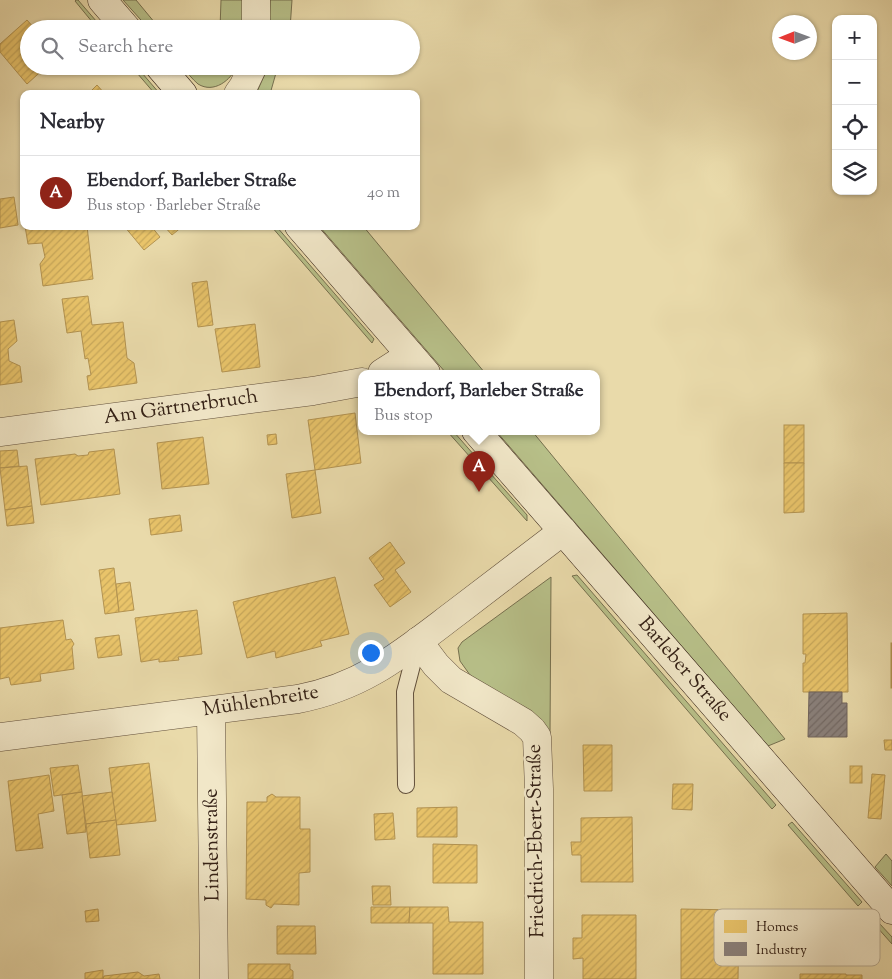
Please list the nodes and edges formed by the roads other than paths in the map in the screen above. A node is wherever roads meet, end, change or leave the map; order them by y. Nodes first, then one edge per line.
1 (102, 0) edge
2 (256, 0) edge
3 (119, 20) edge
4 (256, 20) edge
5 (167, 75) edge
6 (248, 75) edge
7 (180, 90) edge
8 (240, 90) edge
9 (302, 230) edge
10 (418, 364) edge
11 (394, 370) edge
12 (358, 383) edge
13 (0, 432) edge
14 (479, 435) edge
15 (563, 531) junction
16 (418, 641) junction
17 (211, 711) junction
18 (0, 737) edge
19 (406, 785) dead end
20 (892, 910) edge
21 (214, 979) edge
22 (539, 979) edge

1 - 3 street
2 - 4 street
5 - 7 street
6 - 8 street
9 - 10 street
10 - 11 street
12 - 13 street, Am Gärtnerbruch
14 - 15 street, Barleber Straße
15 - 16 street, Mühlenbreite
15 - 20 street, Barleber Straße
16 - 17 street, Mühlenbreite
16 - 19 lane
16 - 22 street, Friedrich-Ebert-Straße
17 - 18 street, Mühlenbreite
17 - 21 street, Lindenstraße

